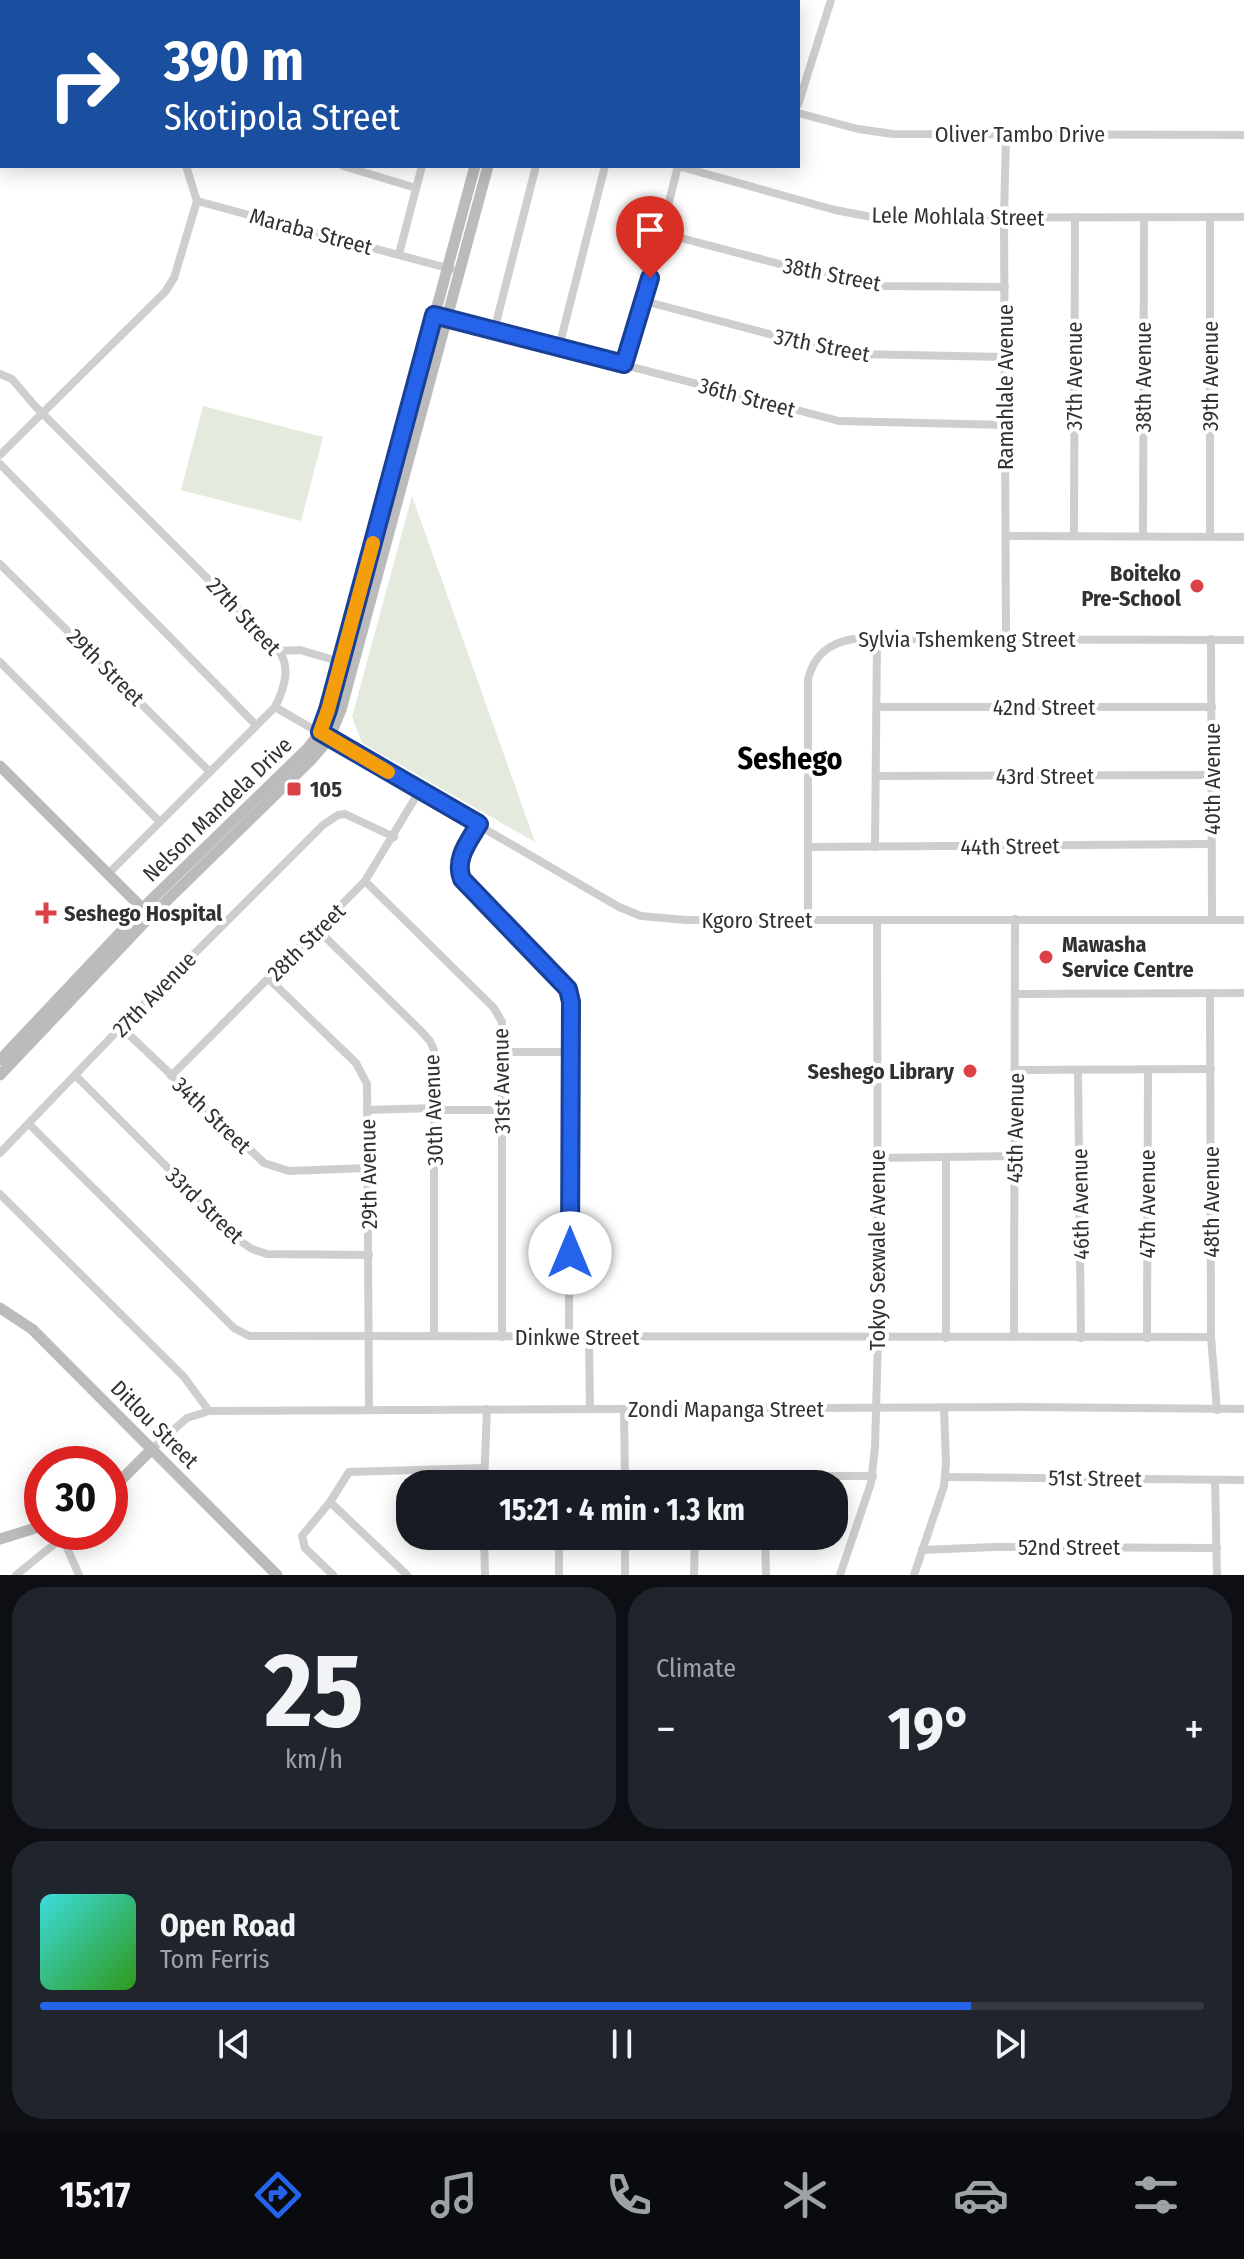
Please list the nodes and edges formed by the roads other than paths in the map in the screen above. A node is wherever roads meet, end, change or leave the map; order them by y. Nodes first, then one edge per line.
1 (831, 0) edge
2 (800, 99) edge
3 (800, 114) edge
4 (1006, 135) junction
5 (1244, 135) edge
6 (187, 168) edge
7 (350, 168) edge
8 (421, 168) edge
9 (474, 168) edge
10 (487, 168) edge
11 (535, 168) edge
12 (604, 168) edge
13 (678, 168) edge
14 (685, 168) edge
15 (416, 188) junction
16 (197, 201) junction
17 (1004, 217) junction
18 (1075, 217) junction
19 (1210, 217) junction
20 (1244, 217) edge
21 (1144, 218) junction
22 (662, 233) junction
23 (399, 254) junction
24 (447, 268) junction
25 (459, 272) junction
26 (1005, 287) junction
27 (644, 301) junction
28 (434, 315) junction
29 (447, 319) junction
30 (494, 331) junction
31 (559, 347) junction
32 (1005, 357) junction
33 (624, 364) junction
34 (0, 374) edge
35 (42, 413) junction
36 (1006, 425) junction
37 (0, 455) edge
38 (0, 464) edge
39 (1074, 535) junction
40 (1006, 536) junction
41 (1143, 536) junction
42 (1210, 536) junction
43 (1244, 537) edge
44 (0, 564) edge
45 (877, 639) junction
46 (1006, 639) junction
47 (1211, 639) junction
48 (1244, 640) edge
49 (280, 651) junction
50 (0, 662) edge
51 (341, 662) junction
52 (275, 707) junction
53 (877, 707) junction
54 (1212, 707) junction
55 (256, 725) junction
56 (324, 736) junction
57 (0, 766) edge
58 (210, 772) junction
59 (1213, 775) junction
60 (877, 776) junction
61 (420, 790) junction
62 (159, 821) junction
63 (479, 824) junction
64 (394, 837) junction
65 (1211, 844) junction
66 (808, 847) junction
67 (875, 847) junction
68 (113, 878) junction
69 (365, 881) junction
70 (147, 913) junction
71 (1015, 919) junction
72 (808, 920) junction
73 (877, 920) junction
74 (1212, 920) junction
75 (1244, 920) edge
76 (318, 930) junction
77 (120, 933) junction
78 (269, 979) junction
79 (1210, 993) junction
80 (1244, 993) edge
81 (1015, 994) junction
82 (121, 1027) junction
83 (504, 1052) junction
84 (571, 1052) junction
85 (0, 1060) edge
86 (1211, 1069) junction
87 (1016, 1070) junction
88 (1078, 1070) junction
89 (1148, 1070) junction
90 (0, 1075) edge
91 (76, 1076) junction
92 (171, 1076) junction
93 (435, 1109) junction
94 (367, 1110) junction
95 (503, 1110) junction
96 (30, 1125) junction
97 (0, 1153) edge
98 (1015, 1156) junction
99 (946, 1157) junction
100 (876, 1158) junction
101 (366, 1168) junction
102 (0, 1194) edge
103 (369, 1255) junction
104 (0, 1308) edge
105 (370, 1335) junction
106 (434, 1336) junction
107 (502, 1337) junction
108 (569, 1337) junction
109 (589, 1337) junction
110 (1014, 1337) junction
111 (1211, 1337) junction
112 (878, 1338) junction
113 (946, 1338) junction
114 (1081, 1338) junction
115 (1147, 1338) junction
116 (877, 1408) junction
117 (944, 1408) junction
118 (369, 1409) junction
119 (487, 1409) junction
120 (590, 1409) junction
121 (1244, 1409) edge
122 (624, 1410) junction
123 (1217, 1410) junction
124 (209, 1411) junction
125 (152, 1449) junction
126 (483, 1468) joint
127 (625, 1470) edge
128 (128, 1473) edge
129 (873, 1476) junction
130 (848, 1477) edge
131 (945, 1477) junction
132 (1215, 1480) junction
133 (1244, 1480) edge
134 (330, 1502) junction
135 (24, 1532) edge
136 (0, 1539) edge
137 (1217, 1548) junction
138 (44, 1550) edge
139 (68, 1550) edge
140 (484, 1550) edge
141 (559, 1550) edge
142 (625, 1550) edge
143 (695, 1550) edge
144 (765, 1550) edge
145 (922, 1550) junction
146 (16, 1575) edge
147 (79, 1575) edge
148 (277, 1575) edge
149 (333, 1575) edge
150 (407, 1575) edge
151 (485, 1575) edge
152 (559, 1575) edge
153 (625, 1575) edge
154 (694, 1575) edge
155 (766, 1575) edge
156 (840, 1575) edge
157 (914, 1575) edge
158 (1217, 1575) edge

1 - 2 street
3 - 4 street, Oliver Tambo Drive
4 - 5 street, Oliver Tambo Drive
4 - 17 street, Ramahlale Avenue
6 - 16 street
7 - 15 street
8 - 15 street
9 - 24 main road, Nelson Mandela Drive
10 - 25 main road, Nelson Mandela Drive
11 - 30 street
12 - 31 street
13 - 22 street
14 - 17 street, Lele Mohlala Street
15 - 23 street
16 - 23 street, Maraba Street
16 - 35 street
17 - 18 street, Lele Mohlala Street
17 - 26 street, Ramahlale Avenue
18 - 21 street, Lele Mohlala Street
18 - 39 street, 37th Avenue
19 - 20 street, Lele Mohlala Street
19 - 21 street, Lele Mohlala Street
19 - 42 street, 39th Avenue
21 - 41 street, 38th Avenue
22 - 26 street, 38th Street
22 - 27 street
23 - 24 street, Maraba Street
24 - 25 street, Maraba Street
24 - 28 main road, Nelson Mandela Drive
25 - 29 main road, Nelson Mandela Drive
26 - 32 street, Ramahlale Avenue
27 - 32 street, 37th Street
27 - 33 street
28 - 29 street, 36th Street
28 - 51 main road, Nelson Mandela Drive
29 - 30 street, 36th Street
29 - 56 main road, Nelson Mandela Drive
30 - 31 street, 36th Street
31 - 33 street, 36th Street
32 - 36 street, Ramahlale Avenue
33 - 36 street, 36th Street
34 - 35 street, 27th Street
35 - 37 street
35 - 49 street, 27th Street
36 - 40 street, Ramahlale Avenue
38 - 55 street
39 - 40 street
39 - 41 street
40 - 46 street, Ramahlale Avenue
41 - 42 street
42 - 43 street
44 - 58 street, 29th Street
45 - 46 street, Sylvia Tshemkeng Street
45 - 53 street
45 - 66 street, Sylvia Tshemkeng Street
46 - 47 street, Sylvia Tshemkeng Street
47 - 48 street, Sylvia Tshemkeng Street
47 - 54 street, 40th Avenue
49 - 51 street
49 - 52 street, 27th Street
50 - 62 street
51 - 56 main road, Nelson Mandela Drive
52 - 55 street
52 - 56 street, Kgoro Street
53 - 54 street, 42nd Street
53 - 60 street
54 - 59 street, 40th Avenue
55 - 58 street
56 - 61 street, Kgoro Street
56 - 70 main road, Nelson Mandela Drive
57 - 68 main road
58 - 62 street
59 - 60 street, 43rd Street
59 - 65 street, 40th Avenue
60 - 67 street
61 - 63 street, Kgoro Street
61 - 64 street, 28th Street
62 - 68 street
63 - 72 street, Kgoro Street
63 - 84 street
64 - 69 street, 28th Street
64 - 82 street, 27th Avenue
65 - 67 street, 44th Street
65 - 74 street, 40th Avenue
66 - 67 street, 44th Street
66 - 72 street, Sylvia Tshemkeng Street
68 - 70 main road
68 - 77 main road
69 - 76 street, 28th Street
69 - 83 street, 31st Avenue
70 - 77 main road, Nelson Mandela Drive
70 - 90 main road, Nelson Mandela Drive
71 - 73 street, Kgoro Street
71 - 74 street, Kgoro Street
71 - 81 street, 45th Avenue
72 - 73 street, Kgoro Street
73 - 100 street, Tokyo Sexwale Avenue
74 - 75 street, Kgoro Street
76 - 78 street, 28th Street
76 - 93 street, 30th Avenue
77 - 85 main road, Nelson Mandela Drive
78 - 92 street, 28th Street
78 - 94 street, 29th Avenue
79 - 80 street
79 - 81 street
79 - 86 street, 48th Avenue
81 - 87 street, 45th Avenue
82 - 91 street, 27th Avenue
82 - 92 street, 34th Street
83 - 84 street
83 - 95 street, 31st Avenue
84 - 108 street
86 - 89 street
86 - 111 street, 48th Avenue
87 - 88 street
87 - 98 street, 45th Avenue
88 - 89 street
88 - 114 street, 46th Avenue
89 - 115 street, 47th Avenue
91 - 96 street, 27th Avenue
91 - 103 street, 33rd Street
92 - 101 street, 34th Street
93 - 94 street
93 - 95 street
93 - 106 street, 30th Avenue
94 - 101 street, 29th Avenue
95 - 107 street, 31st Avenue
96 - 97 street, 27th Avenue
96 - 105 street, Dinkwe Street
98 - 99 street
98 - 110 street, 45th Avenue
99 - 100 street
99 - 113 street
100 - 112 street, Tokyo Sexwale Avenue
101 - 103 street, 29th Avenue
102 - 124 street
103 - 105 street, 29th Avenue
104 - 125 main road, Ditlou Street
105 - 106 street, Dinkwe Street
105 - 118 street, 29th Avenue
106 - 107 street, Dinkwe Street
107 - 108 street, Dinkwe Street
108 - 109 street, Dinkwe Street
109 - 112 street, Dinkwe Street
109 - 120 street
110 - 113 street, Dinkwe Street
110 - 114 street, Dinkwe Street
111 - 115 street, Dinkwe Street
111 - 123 street, 48th Avenue
112 - 113 street, Dinkwe Street
112 - 116 street, Tokyo Sexwale Avenue
114 - 115 street, Dinkwe Street
116 - 117 street, Zondi Mapanga Street
116 - 122 street, Zondi Mapanga Street
116 - 129 street, Tokyo Sexwale Avenue
117 - 123 street, Zondi Mapanga Street
117 - 131 street
118 - 119 street, Zondi Mapanga Street
118 - 124 street, Zondi Mapanga Street
119 - 120 street, Zondi Mapanga Street
119 - 126 street
120 - 122 street, Zondi Mapanga Street
121 - 123 street, Zondi Mapanga Street
122 - 127 street
124 - 125 street, Zondi Mapanga Street
125 - 128 main road
125 - 148 main road, Ditlou Street
126 - 134 street
129 - 130 street
129 - 156 street, Tokyo Sexwale Avenue
131 - 132 street, 51st Street
131 - 145 street
132 - 133 street, 51st Street
132 - 137 street
134 - 149 street
134 - 150 street
135 - 136 main road
137 - 145 street, 52nd Street
137 - 158 street
138 - 146 street
139 - 147 street
140 - 151 street
141 - 152 street
142 - 153 street
143 - 154 street
144 - 155 street
145 - 157 street

